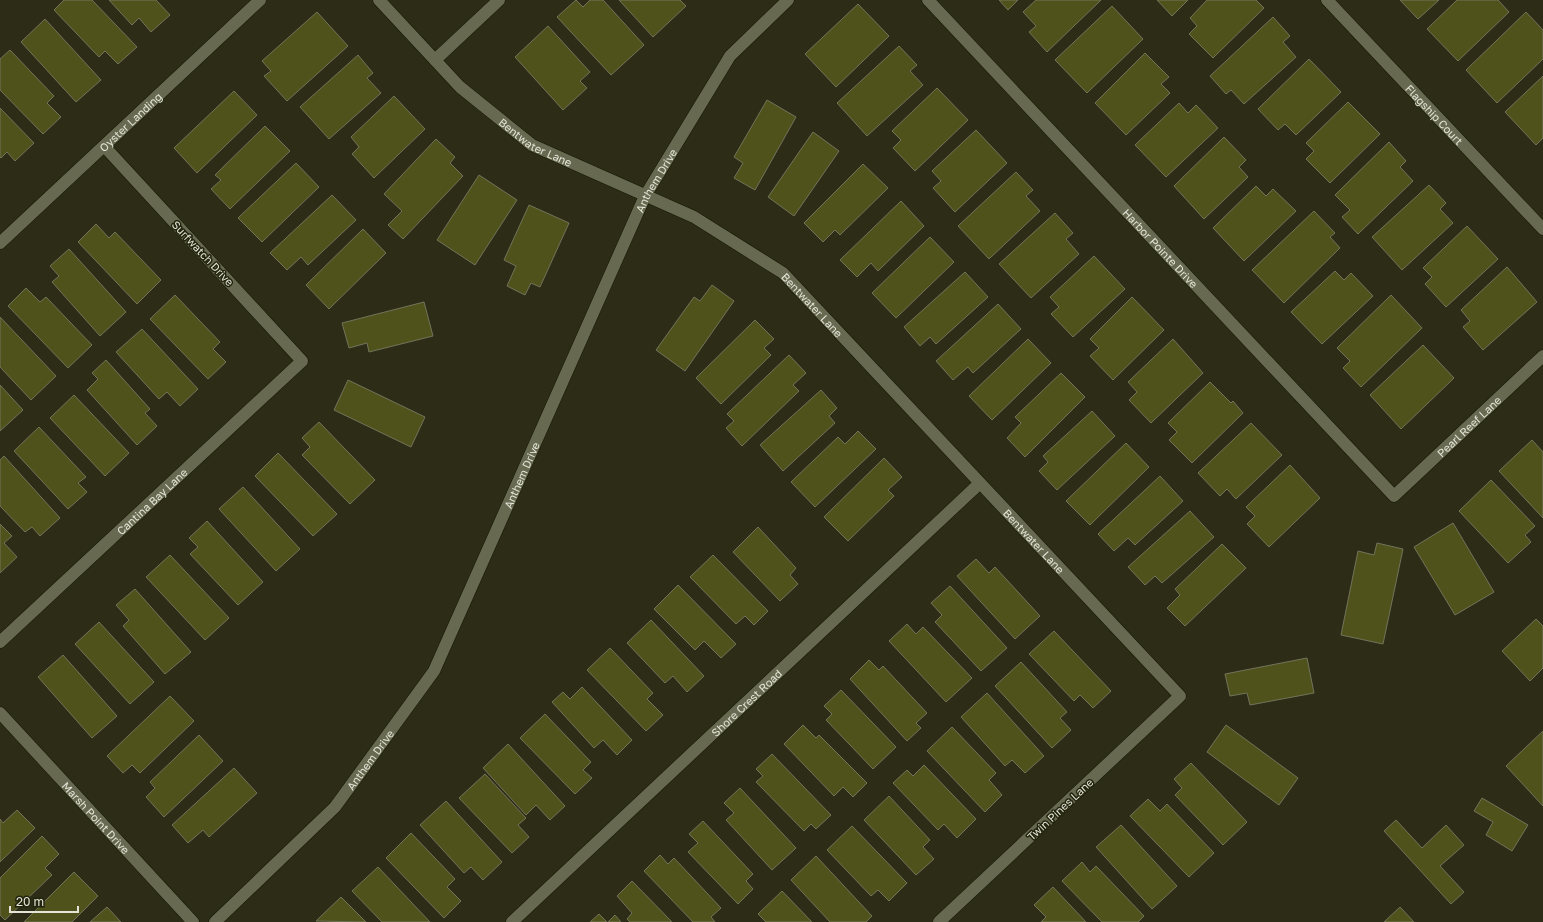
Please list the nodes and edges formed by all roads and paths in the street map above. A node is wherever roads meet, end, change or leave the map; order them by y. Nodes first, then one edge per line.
1 (260, 0) edge
2 (379, 0) edge
3 (499, 0) edge
4 (788, 0) edge
5 (928, 0) edge
6 (1327, 0) edge
7 (435, 60) junction
8 (104, 146) junction
9 (645, 196) junction
10 (1543, 229) edge
11 (0, 243) edge
12 (1543, 356) edge
13 (302, 360) joint
14 (980, 483) junction
15 (1394, 496) joint
16 (0, 642) edge
17 (1180, 696) joint
18 (0, 713) edge
19 (193, 922) edge
20 (215, 922) edge
21 (512, 922) edge
22 (939, 922) edge

1 - 8 street, Oyster Landing
2 - 7 street, Bentwater Lane
3 - 7 street
4 - 9 street, Anthem Drive
5 - 15 street, Harbor Pointe Drive
6 - 10 street, Flagship Court
7 - 9 street, Bentwater Lane
8 - 11 street, Oyster Landing
8 - 13 street, Surfwatch Drive
9 - 14 street, Bentwater Lane
9 - 20 street, Anthem Drive
12 - 15 street, Pearl Reef Lane
13 - 16 street, Cantina Bay Lane
14 - 17 street, Bentwater Lane
14 - 21 street, Shore Crest Road
17 - 22 street, Twin Pines Lane
18 - 19 street, Marsh Point Drive

